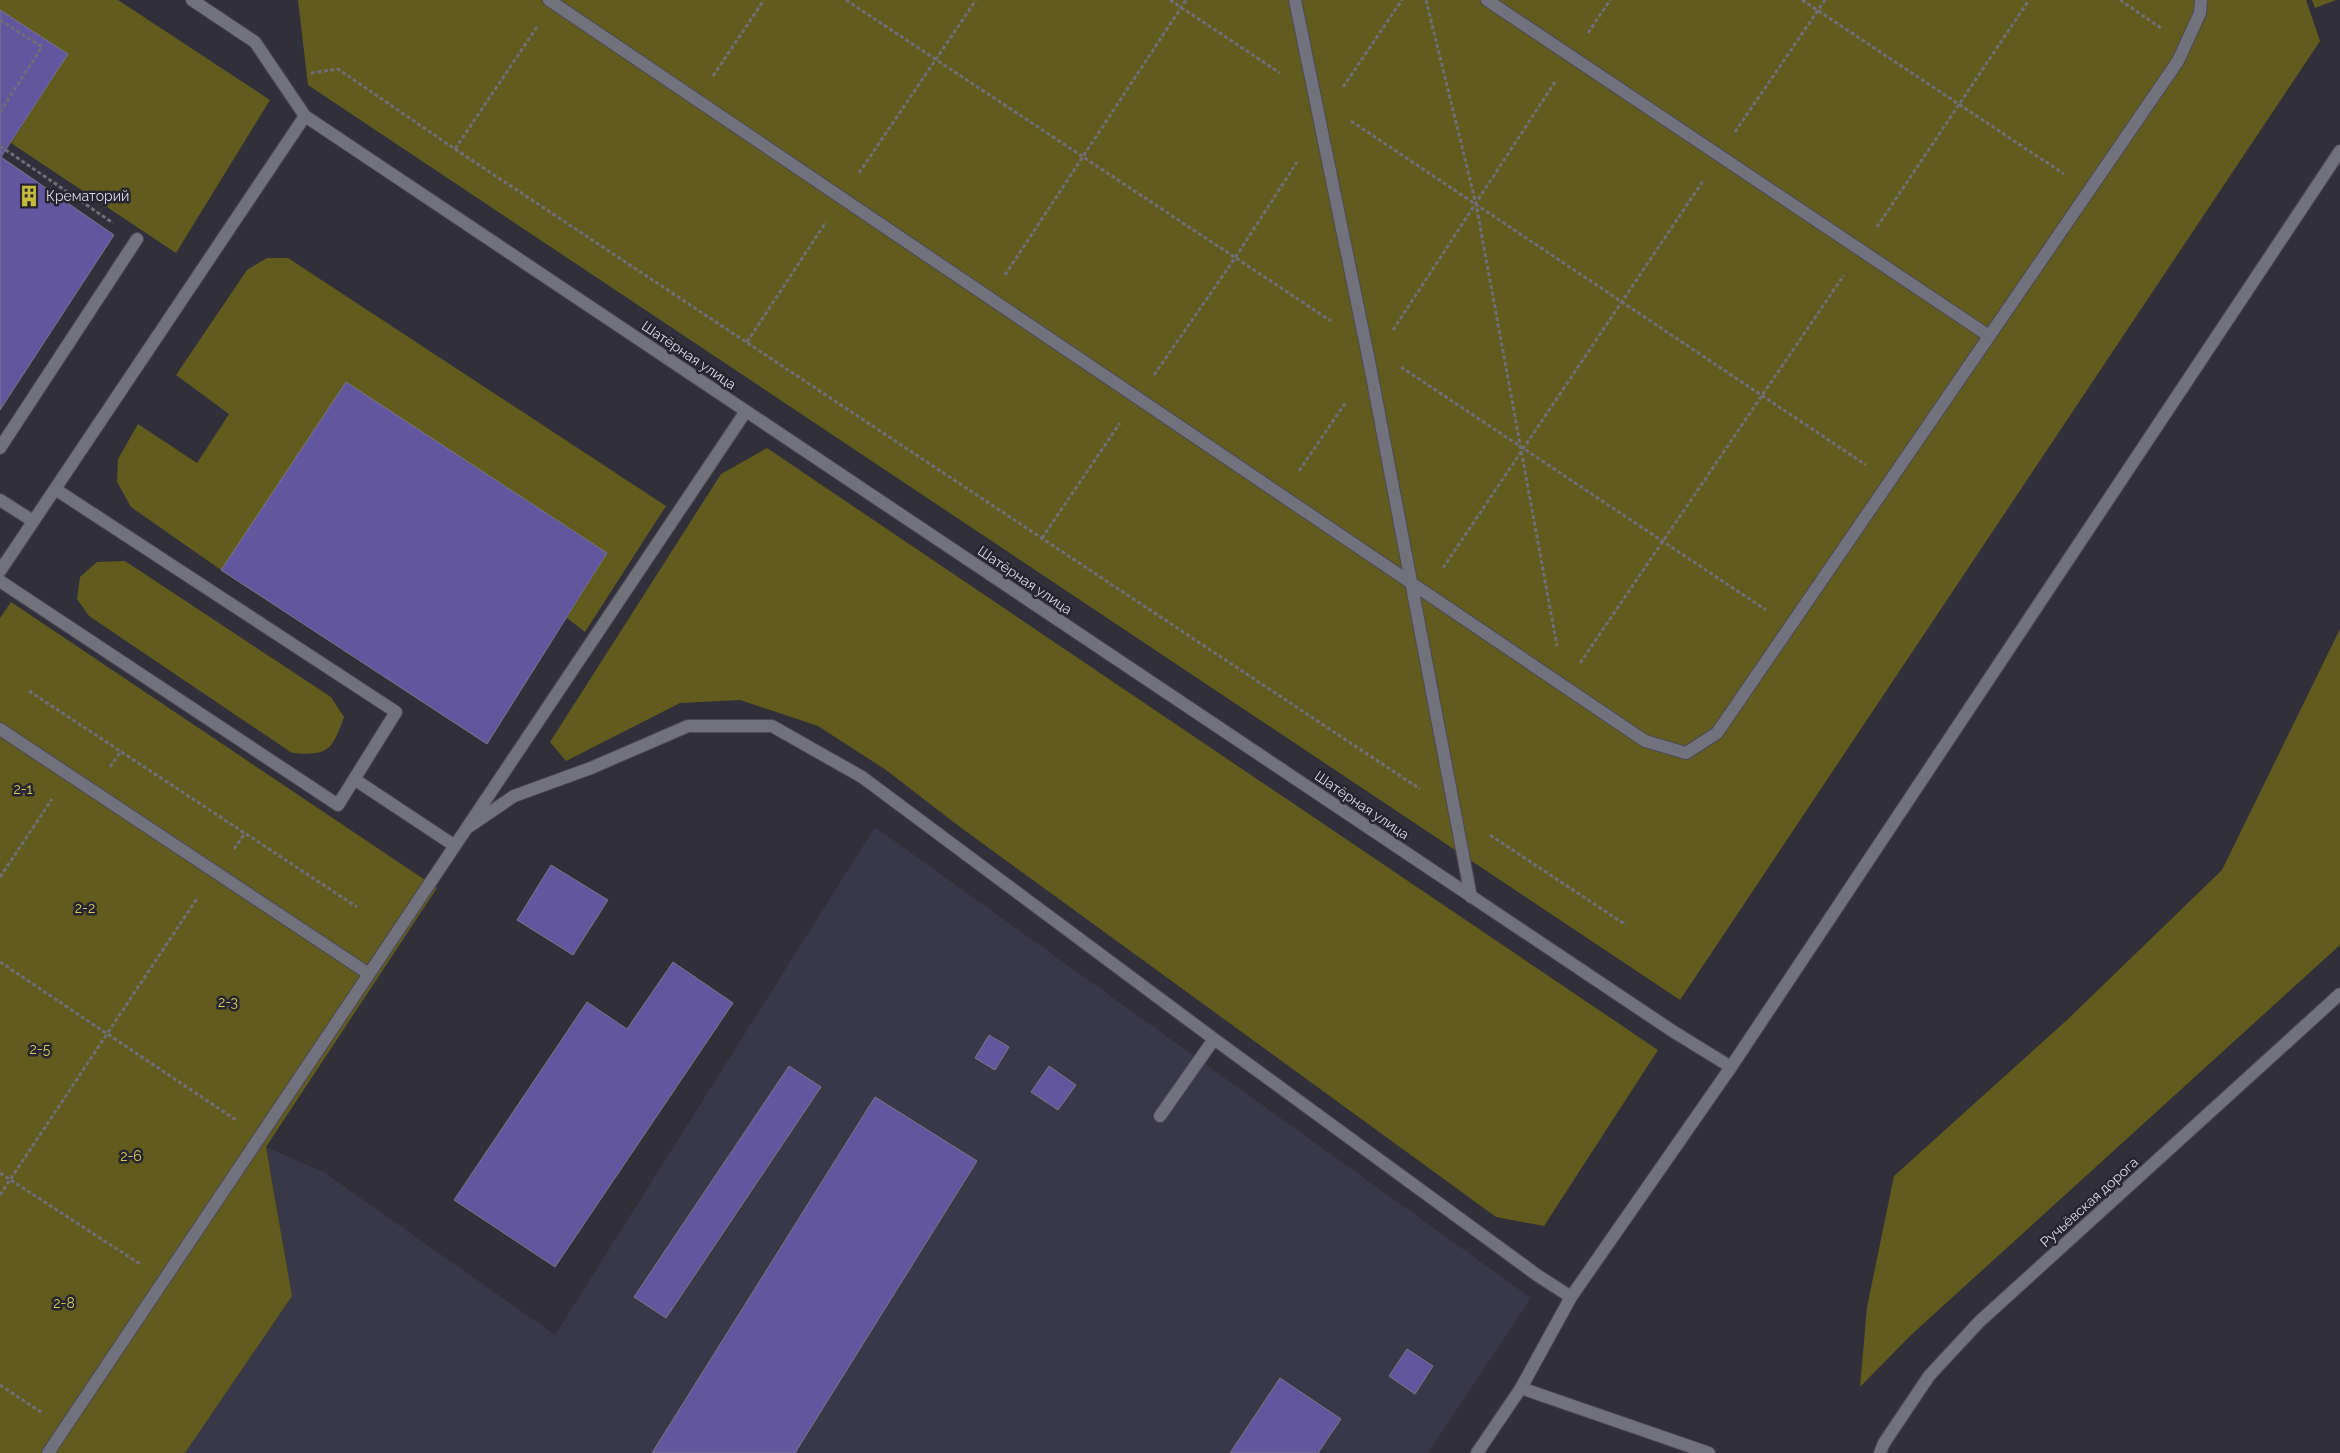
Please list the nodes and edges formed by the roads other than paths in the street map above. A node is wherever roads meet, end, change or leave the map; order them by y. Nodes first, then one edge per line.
1 (192, 0) edge
2 (1295, 0) edge
3 (1487, 0) edge
4 (2200, 0) edge
5 (551, 2) edge
6 (305, 116) junction
7 (2340, 151) edge
8 (137, 238) road end
9 (1989, 336) junction
10 (746, 411) junction
11 (0, 448) edge
12 (55, 488) junction
13 (0, 500) edge
14 (33, 521) junction
15 (0, 570) edge
16 (0, 581) edge
17 (1412, 583) junction
18 (0, 729) edge
19 (354, 779) junction
20 (467, 828) junction
21 (455, 846) junction
22 (1471, 896) junction
23 (370, 974) junction
24 (2340, 994) edge
25 (1214, 1039) junction
26 (1731, 1067) junction
27 (1160, 1116) dead end
28 (1571, 1297) junction
29 (1521, 1388) junction
30 (48, 1453) edge
31 (1477, 1453) edge
32 (1709, 1453) edge
33 (1880, 1453) edge

1 - 6 street
2 - 17 street
3 - 9 street
4 - 9 street
5 - 17 street
6 - 10 street, Шатёрная улица
6 - 12 street
7 - 26 street
8 - 11 street
9 - 17 street
10 - 20 street
10 - 22 street, Шатёрная улица
12 - 14 street
12 - 19 street
13 - 14 street
14 - 15 street
16 - 19 street
17 - 22 street
18 - 23 street
19 - 21 street
20 - 21 street
20 - 25 street
21 - 23 street
22 - 26 street, Шатёрная улица
23 - 30 street
24 - 33 street, Ручьёвская дорога
25 - 27 street
25 - 28 street
26 - 28 street
28 - 29 street
29 - 31 street
29 - 32 street

